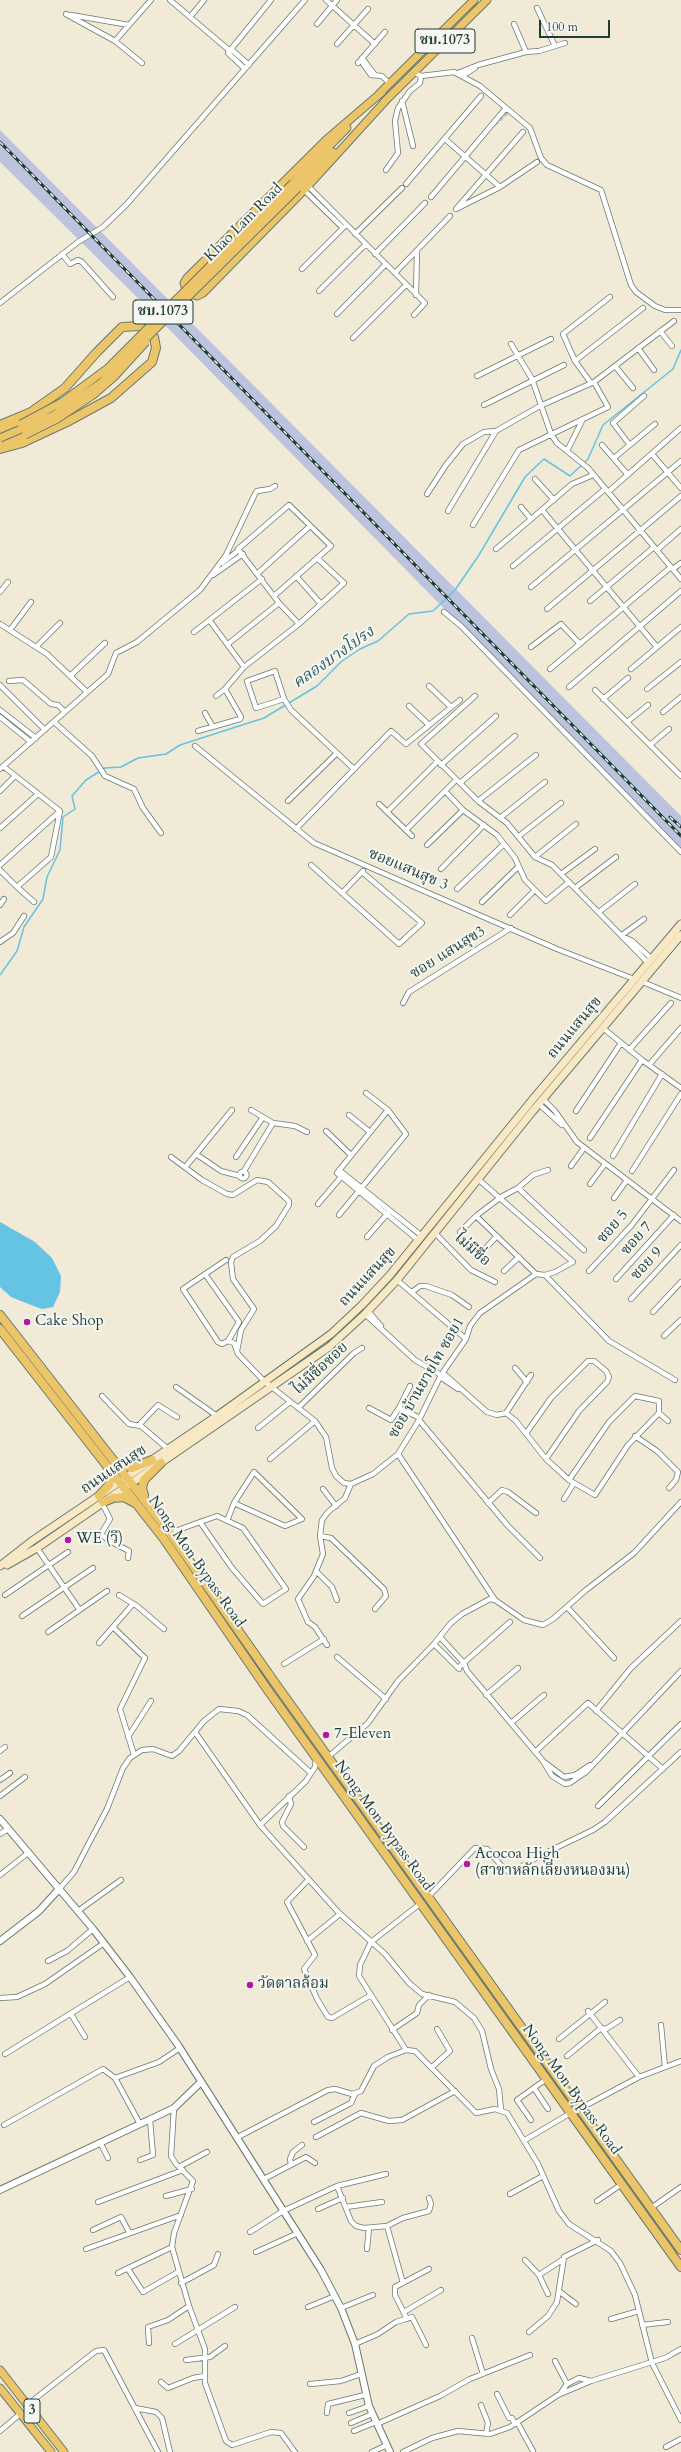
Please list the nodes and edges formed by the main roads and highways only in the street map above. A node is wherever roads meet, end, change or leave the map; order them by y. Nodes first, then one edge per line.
1 (474, 0) edge
2 (487, 0) edge
3 (382, 92) junction
4 (301, 187) junction
5 (158, 326) junction
6 (0, 425) edge
7 (0, 432) edge
8 (0, 438) edge
9 (0, 444) edge
10 (0, 449) edge
11 (681, 924) edge
12 (681, 935) edge
13 (650, 961) junction
14 (655, 968) junction
15 (476, 1168) junction
16 (483, 1172) junction
17 (467, 1180) junction
18 (473, 1186) junction
19 (0, 1315) edge
20 (0, 1329) edge
21 (111, 1456) junction
22 (152, 1460) junction
23 (161, 1463) junction
24 (108, 1465) junction
25 (126, 1482) junction
26 (101, 1500) junction
27 (147, 1510) junction
28 (0, 1566) edge
29 (0, 1570) edge
30 (274, 1683) junction
31 (267, 1689) junction
32 (520, 2023) junction
33 (510, 2030) junction
34 (681, 2250) edge
35 (681, 2267) edge
36 (0, 2370) edge
37 (0, 2388) edge
38 (51, 2452) edge
39 (64, 2452) edge

1 - 3 main road, Khao Lam Road / ชบ.1073
2 - 4 main road, Khao Lam Road / ชบ.1073
3 - 4 main road, Khao Lam Road / ชบ.1073
3 - 4 main road
4 - 5 main road, Khao Lam Road / ชบ.1073, bridge
4 - 7 main road, Khao Lam Road / ชบ.1073, bridge
5 - 8 main road, Khao Lam Road / ชบ.1073, bridge
5 - 9 main road, bridge
6 - 10 highway
11 - 13 main road, ถนนแสนสุข
12 - 14 main road, ถนนแสนสุข
13 - 14 main road
13 - 15 main road, ถนนแสนสุข
14 - 16 main road, ถนนแสนสุข
15 - 16 main road
15 - 17 main road, ถนนแสนสุข
16 - 18 main road, ถนนแสนสุข
17 - 18 main road
17 - 22 main road, ถนนแสนสุข
18 - 23 main road, ถนนแสนสุข
19 - 21 highway, Nong Mon Bypass Road
20 - 24 highway, Nong Mon Bypass Road
21 - 22 highway
21 - 25 highway, Nong Mon Bypass Road
22 - 25 main road, ถนนแสนสุข
23 - 25 main road, ถนนแสนสุข
23 - 27 highway
24 - 25 highway, Nong Mon Bypass Road
24 - 26 highway
25 - 26 main road, ถนนแสนสุข
25 - 27 highway, Nong Mon Bypass Road
26 - 27 highway
26 - 28 main road, ถนนแสนสุข
26 - 29 main road, ถนนแสนสุข
27 - 30 highway, Nong Mon Bypass Road
27 - 31 highway, Nong Mon Bypass Road
30 - 31 highway
30 - 32 highway, Nong Mon Bypass Road
31 - 33 highway, Nong Mon Bypass Road
32 - 33 highway
32 - 34 highway, Nong Mon Bypass Road
33 - 35 highway, Nong Mon Bypass Road
36 - 39 main road, 3
37 - 38 main road, 3

